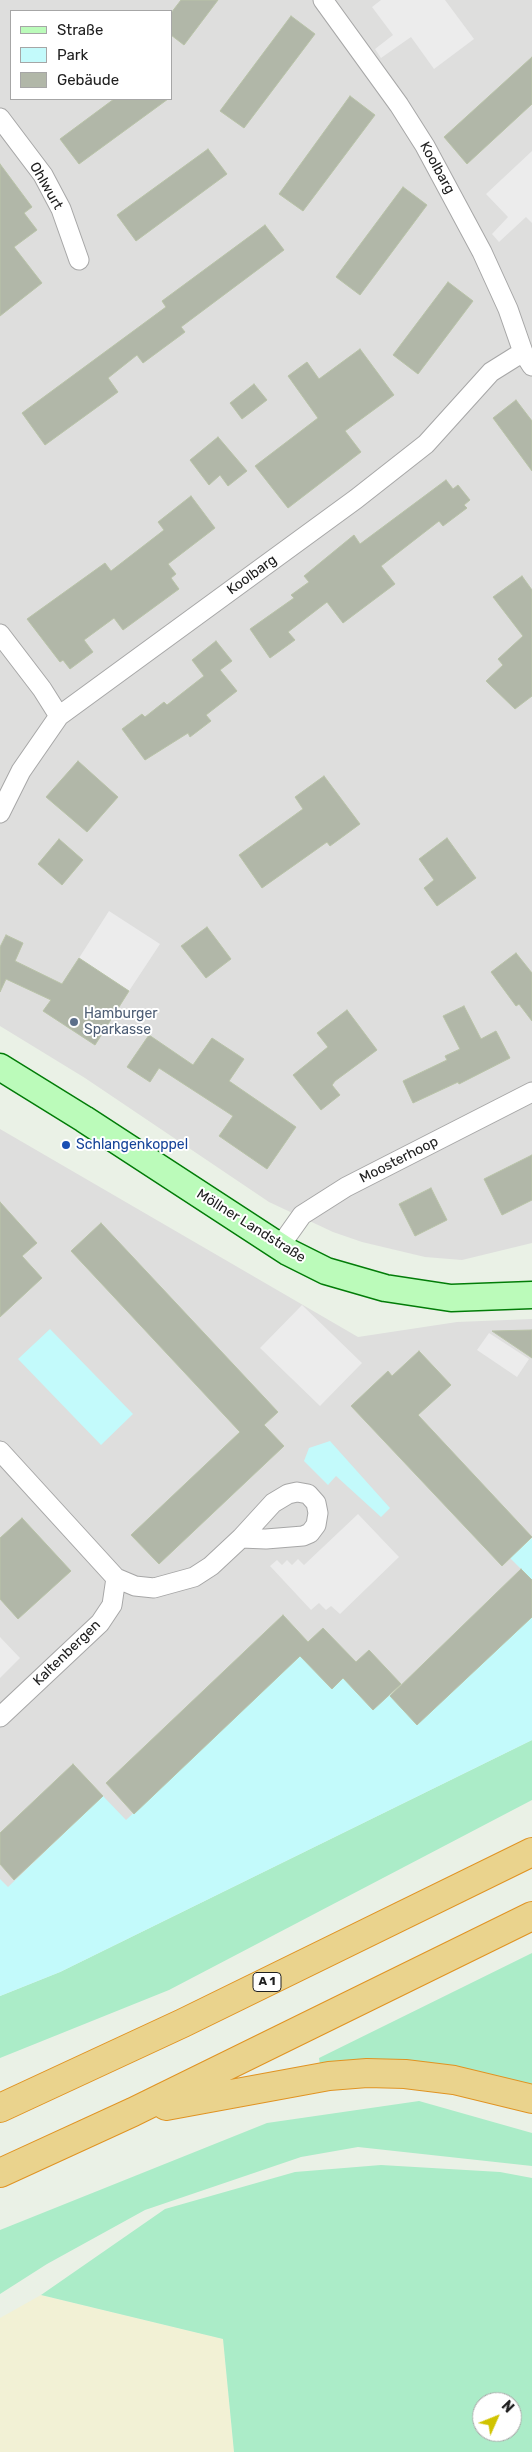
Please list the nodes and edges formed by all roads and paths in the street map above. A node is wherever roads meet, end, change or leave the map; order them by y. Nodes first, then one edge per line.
1 (323, 0) edge
2 (0, 118) edge
3 (79, 260) dead end
4 (528, 359) edge
5 (0, 634) edge
6 (59, 716) junction
7 (0, 813) edge
8 (0, 1067) edge
9 (532, 1092) edge
10 (280, 1246) junction
11 (532, 1296) edge
12 (0, 1451) edge
13 (241, 1538) dead end
14 (116, 1578) junction
15 (0, 1717) edge
16 (532, 1852) edge
17 (532, 1916) edge
18 (532, 2099) edge
19 (0, 2108) edge
20 (133, 2112) junction
21 (0, 2173) edge

1 - 4 street, Koolbarg
2 - 3 street, Ohlwurt
4 - 6 street, Koolbarg
5 - 6 street
6 - 7 street, Koolbarg
8 - 10 street, Möllner Landstraße
9 - 10 street, Moosterhoop
10 - 11 street, Möllner Landstraße
12 - 14 street
13 - 14 street
14 - 15 street, Kaltenbergen
16 - 19 highway, A 1
17 - 20 highway
18 - 20 highway
20 - 21 highway

